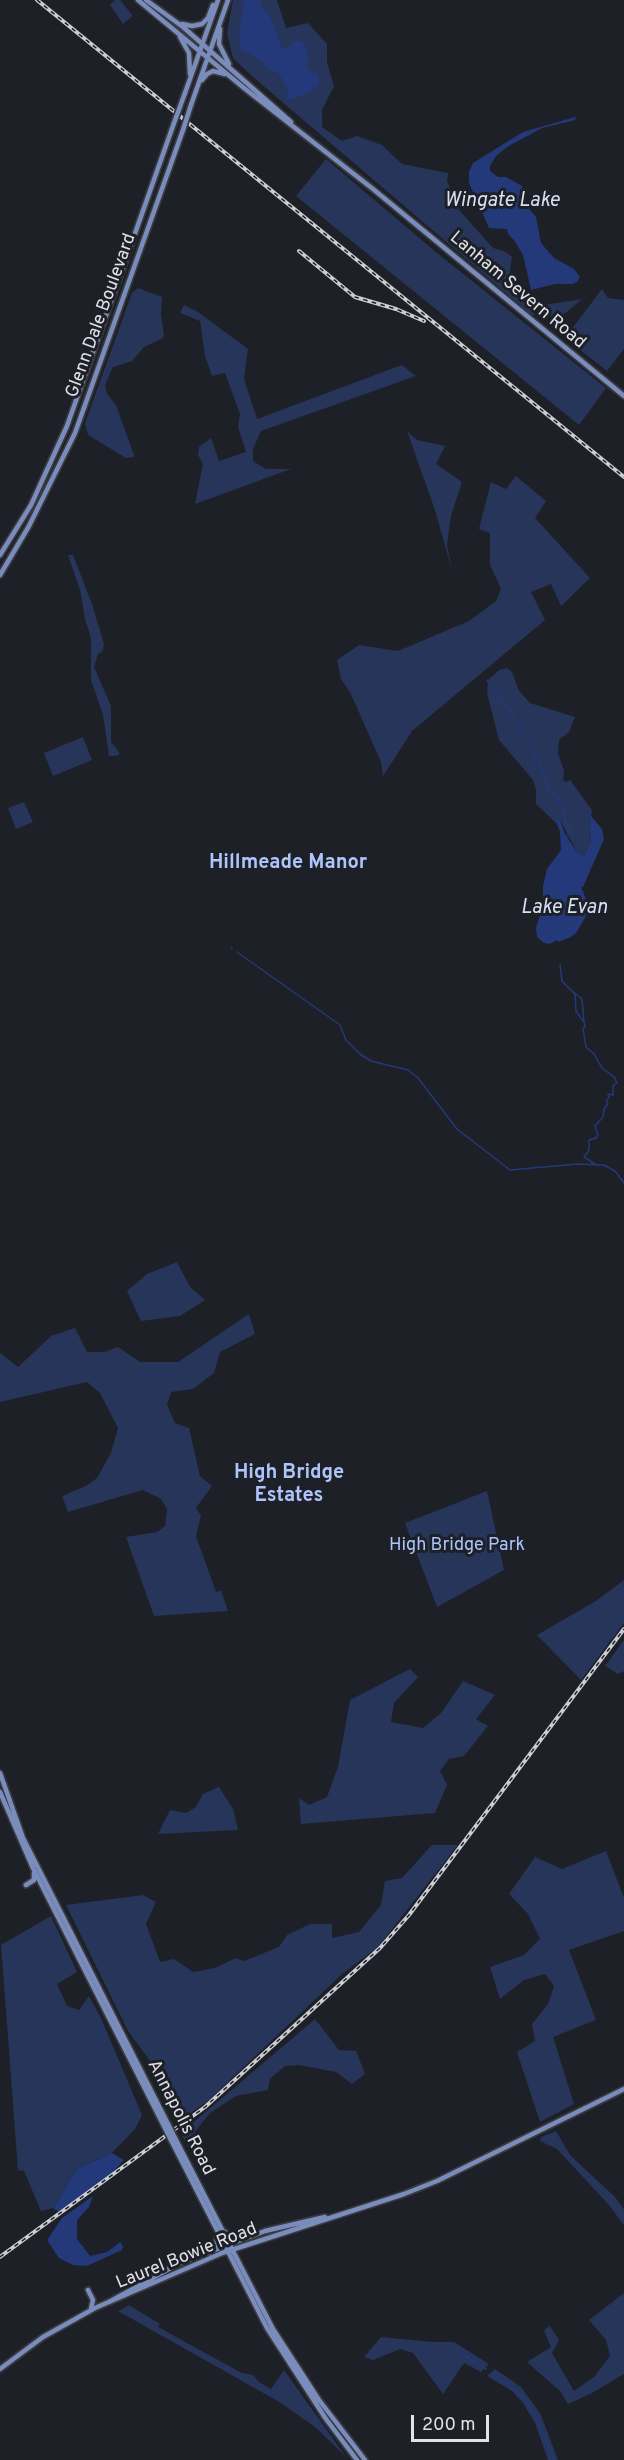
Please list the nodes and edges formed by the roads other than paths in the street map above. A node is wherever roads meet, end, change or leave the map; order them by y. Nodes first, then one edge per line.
1 (138, 0) edge
2 (146, 0) edge
3 (217, 0) edge
4 (227, 2) edge
5 (177, 23) junction
6 (171, 26) junction
7 (203, 45) junction
8 (210, 50) junction
9 (201, 51) junction
10 (207, 57) junction
11 (250, 84) junction
12 (244, 88) junction
13 (185, 93) junction
14 (191, 105) junction
15 (310, 139) junction
16 (624, 396) edge
17 (0, 555) edge
18 (0, 575) edge
19 (0, 1773) edge
20 (0, 1792) edge
21 (33, 1868) junction
22 (26, 1885) dead end
23 (624, 2088) edge
24 (167, 2127) junction
25 (337, 2215) junction
26 (219, 2229) junction
27 (247, 2238) junction
28 (229, 2249) junction
29 (209, 2254) junction
30 (178, 2264) junction
31 (165, 2278) junction
32 (88, 2290) dead end
33 (109, 2302) junction
34 (90, 2310) junction
35 (0, 2369) edge
36 (357, 2460) edge
37 (365, 2460) edge

1 - 6 main road, Lanham Severn Road
2 - 5 main road, Lanham Severn Road
3 - 5 main road
3 - 7 main road, Glenn Dale Boulevard
4 - 8 main road, Glenn Dale Boulevard
4 - 11 main road
5 - 7 main road, Lanham Severn Road
6 - 9 main road, Lanham Severn Road
6 - 13 main road
7 - 8 main road, Lanham Severn Road
7 - 9 main road, Glenn Dale Boulevard
8 - 10 main road, Glenn Dale Boulevard
8 - 11 main road, Lanham Severn Road
9 - 10 main road, Lanham Severn Road
9 - 13 main road, Glenn Dale Boulevard
10 - 12 main road, Lanham Severn Road
10 - 14 main road, Glenn Dale Boulevard
11 - 15 main road, Lanham Severn Road
12 - 14 main road
12 - 15 main road, Lanham Severn Road
13 - 17 main road, Glenn Dale Boulevard, bridge
14 - 18 main road, Glenn Dale Boulevard, bridge
15 - 16 main road, Lanham Severn Road
19 - 24 main road, Annapolis Road
20 - 21 main road, Annapolis Road
21 - 22 main road
21 - 24 main road, Annapolis Road
23 - 25 main road, Laurel Bowie Road
24 - 26 main road, Annapolis Road, bridge
25 - 27 main road, Laurel Bowie Road
25 - 28 main road, Laurel Bowie Road
26 - 27 main road
26 - 28 main road, Annapolis Road
26 - 29 main road
27 - 28 main road, Laurel Bowie Road
28 - 29 main road, Laurel Bowie Road
28 - 31 main road, Laurel Bowie Road
28 - 36 main road, Annapolis Road
28 - 37 main road, Annapolis Road
29 - 30 main road, Laurel Bowie Road
30 - 31 main road
30 - 33 main road, Laurel Bowie Road
31 - 33 main road, Laurel Bowie Road
32 - 34 main road
33 - 34 main road
34 - 35 main road

